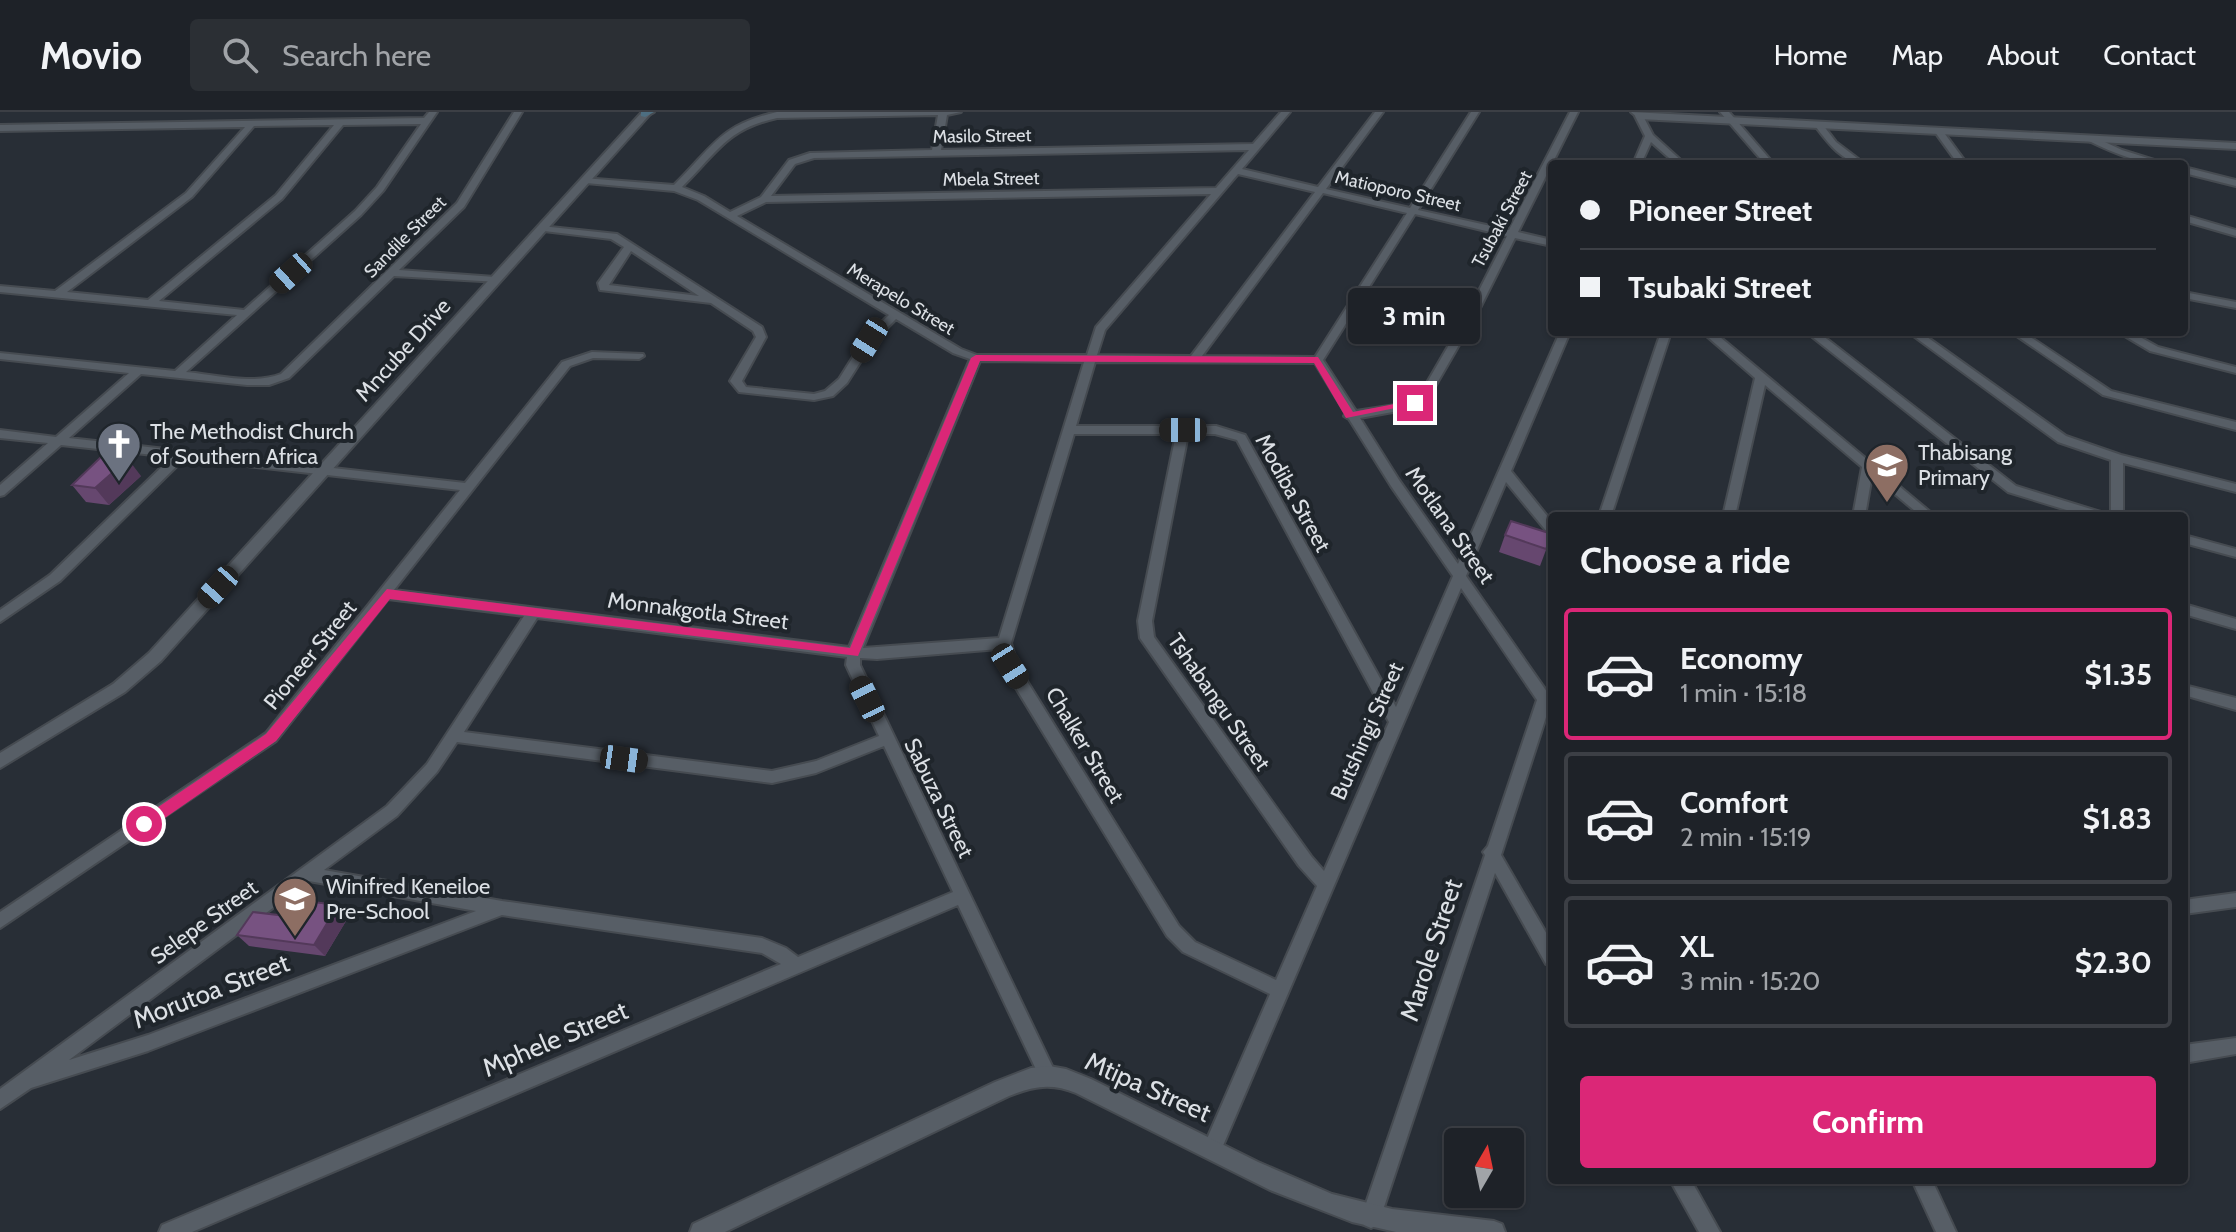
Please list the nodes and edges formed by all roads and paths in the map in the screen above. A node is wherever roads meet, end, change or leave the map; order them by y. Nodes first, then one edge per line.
1 (518, 112) edge
2 (943, 112) edge
3 (957, 112) edge
4 (1286, 112) edge
5 (1379, 112) edge
6 (1475, 112) edge
7 (1574, 112) edge
8 (1724, 112) edge
9 (647, 113) edge
10 (1638, 114) edge
11 (429, 117) edge
12 (1733, 121) junction
13 (340, 123) junction
14 (251, 125) junction
15 (1820, 127) junction
16 (0, 128) edge
17 (1939, 132) junction
18 (1649, 136) junction
19 (2092, 139) junction
20 (2236, 146) edge
21 (1257, 147) junction
22 (936, 153) junction
23 (1549, 160) edge
24 (1639, 160) edge
25 (1676, 160) edge
26 (1767, 160) edge
27 (1855, 160) edge
28 (1960, 160) edge
29 (2148, 160) edge
30 (1548, 161) edge
31 (1237, 171) junction
32 (2188, 171) edge
33 (586, 180) junction
34 (2236, 183) edge
35 (676, 188) junction
36 (1319, 189) junction
37 (1219, 191) junction
38 (764, 199) junction
39 (1413, 211) junction
40 (731, 215) junction
41 (2188, 219) edge
42 (544, 228) junction
43 (1510, 233) junction
44 (2236, 233) edge
45 (1548, 242) edge
46 (631, 245) junction
47 (392, 273) junction
48 (495, 280) junction
49 (0, 289) edge
50 (58, 294) junction
51 (2188, 296) edge
52 (713, 300) junction
53 (151, 303) junction
54 (2236, 305) edge
55 (246, 313) junction
56 (895, 314) junction
57 (1563, 336) edge
58 (1665, 336) edge
59 (1712, 336) edge
60 (1816, 336) edge
61 (1918, 336) edge
62 (2022, 336) edge
63 (2130, 336) edge
64 (0, 356) edge
65 (639, 356) dead end
66 (976, 358) junction
67 (1318, 360) junction
68 (1089, 361) junction
69 (1193, 361) junction
70 (2236, 370) edge
71 (138, 371) junction
72 (179, 373) junction
73 (1761, 377) junction
74 (1350, 416) junction
75 (2236, 426) edge
76 (1070, 430) junction
77 (1183, 430) junction
78 (0, 434) edge
79 (58, 440) junction
80 (181, 455) junction
81 (2117, 458) junction
82 (1868, 466) junction
83 (1504, 471) junction
84 (322, 472) junction
85 (467, 487) junction
86 (2236, 488) edge
87 (0, 492) edge
88 (1606, 512) edge
89 (1730, 512) edge
90 (1860, 512) edge
91 (1924, 512) edge
92 (2087, 512) edge
93 (2117, 512) edge
94 (1548, 525) edge
95 (2188, 540) edge
96 (2236, 553) edge
97 (1460, 578) junction
98 (387, 594) junction
99 (2188, 610) edge
100 (534, 612) junction
101 (0, 617) edge
102 (2236, 624) edge
103 (1004, 643) junction
104 (854, 653) junction
105 (2188, 691) edge
106 (2236, 704) edge
107 (1548, 705) edge
108 (1395, 719) junction
109 (452, 736) junction
110 (886, 739) junction
111 (0, 761) edge
112 (1491, 852) junction
113 (307, 874) junction
114 (1325, 884) junction
115 (961, 896) junction
116 (2236, 900) edge
117 (2188, 906) edge
118 (502, 908) junction
119 (0, 921) edge
120 (1548, 952) edge
121 (795, 965) junction
122 (1280, 990) junction
123 (2236, 1046) edge
124 (2188, 1053) edge
125 (1048, 1076) junction
126 (25, 1082) junction
127 (0, 1100) edge
128 (1212, 1148) junction
129 (1682, 1184) edge
130 (1924, 1184) edge
131 (1371, 1218) junction
132 (169, 1232) edge
133 (701, 1232) edge
134 (1494, 1232) edge
135 (1710, 1232) edge
136 (1946, 1232) edge

1 - 47 street, Sandile Street
2 - 3 street
2 - 22 street
2 - 35 street
4 - 21 street
5 - 36 street
6 - 39 street
7 - 23 street, Tsubaki Street
8 - 12 street
9 - 33 street, Mncube Drive
10 - 12 street
10 - 18 street
11 - 13 street
11 - 55 street
12 - 15 street
12 - 26 street
13 - 14 street
13 - 53 street
14 - 16 street
14 - 50 street
15 - 17 street
15 - 27 street
17 - 19 street
17 - 28 street
18 - 24 street
18 - 25 street
19 - 20 street
19 - 29 street
21 - 22 street, Masilo Street
21 - 31 street
22 - 38 street, Masilo Street
30 - 43 street, Tsubaki Street
31 - 36 street, Matioporo Street
31 - 37 street
32 - 34 street
33 - 35 street, Merapelo Street
33 - 42 street, Mncube Drive
35 - 40 street, Merapelo Street
36 - 39 street, Matioporo Street
36 - 69 street
37 - 38 street, Mbela Street
37 - 68 street
38 - 40 street, Masilo Street
39 - 43 street, Matioporo Street
39 - 67 street
40 - 56 street, Merapelo Street
41 - 44 street
42 - 46 street
42 - 48 street, Mncube Drive
43 - 45 street, Matioporo Street
43 - 74 street, Tsubaki Street
46 - 52 street
46 - 52 street
47 - 48 street
47 - 72 street, Sandile Street
48 - 84 street, Mncube Drive
49 - 50 street
50 - 53 street
51 - 54 street
52 - 56 street
53 - 55 street
55 - 72 street
56 - 66 street, Merapelo Street
57 - 83 street, Butshingi Street
58 - 88 street
59 - 73 street
60 - 92 street
61 - 81 street
62 - 75 street
63 - 70 street
64 - 71 street
65 - 85 street, Pioneer Street
66 - 68 street, Merapelo Street
66 - 104 street
67 - 69 street, Merapelo Street
67 - 74 street, Motlana Street
68 - 69 street, Merapelo Street
68 - 76 street
71 - 72 street
71 - 79 street
73 - 82 street
73 - 89 street
74 - 97 street, Motlana Street
76 - 77 street, Modiba Street
76 - 103 street
77 - 108 street, Modiba Street
77 - 114 street, Tshabangu Street
78 - 79 street
79 - 80 street
79 - 87 street
80 - 84 street
80 - 101 street
81 - 86 street
81 - 93 street
82 - 90 street
82 - 91 street
83 - 94 street
83 - 97 street, Butshingi Street
84 - 85 street
84 - 111 street, Mncube Drive
85 - 98 street, Pioneer Street
95 - 96 street
97 - 107 street, Motlana Street
97 - 108 street, Butshingi Street
98 - 100 street, Monnakgotla Street
98 - 119 street, Pioneer Street
99 - 102 street
100 - 104 street, Monnakgotla Street
100 - 109 street, Selepe Street
103 - 104 street, Monnakgotla Street
103 - 122 street, Chalker Street
104 - 110 street, Sabuza Street
105 - 106 street
107 - 112 street, Marole Street
108 - 114 street, Butshingi Street
109 - 110 street
109 - 113 street, Selepe Street
110 - 115 street, Sabuza Street
112 - 120 street
112 - 131 street, Marole Street
113 - 118 street, Morutoa Street
113 - 126 street, Selepe Street
114 - 122 street, Butshingi Street
115 - 121 street, Mphele Street
115 - 125 street, Sabuza Street
116 - 117 street
118 - 121 street, Morutoa Street
118 - 126 street, Morutoa Street
121 - 132 street, Mphele Street
122 - 128 street, Butshingi Street
123 - 124 street
125 - 128 street, Mtipa Street
125 - 133 street, Mtipa Street
126 - 127 street, Selepe Street
128 - 131 street, Mtipa Street
129 - 135 street
130 - 136 street
131 - 134 street, Mtipa Street

